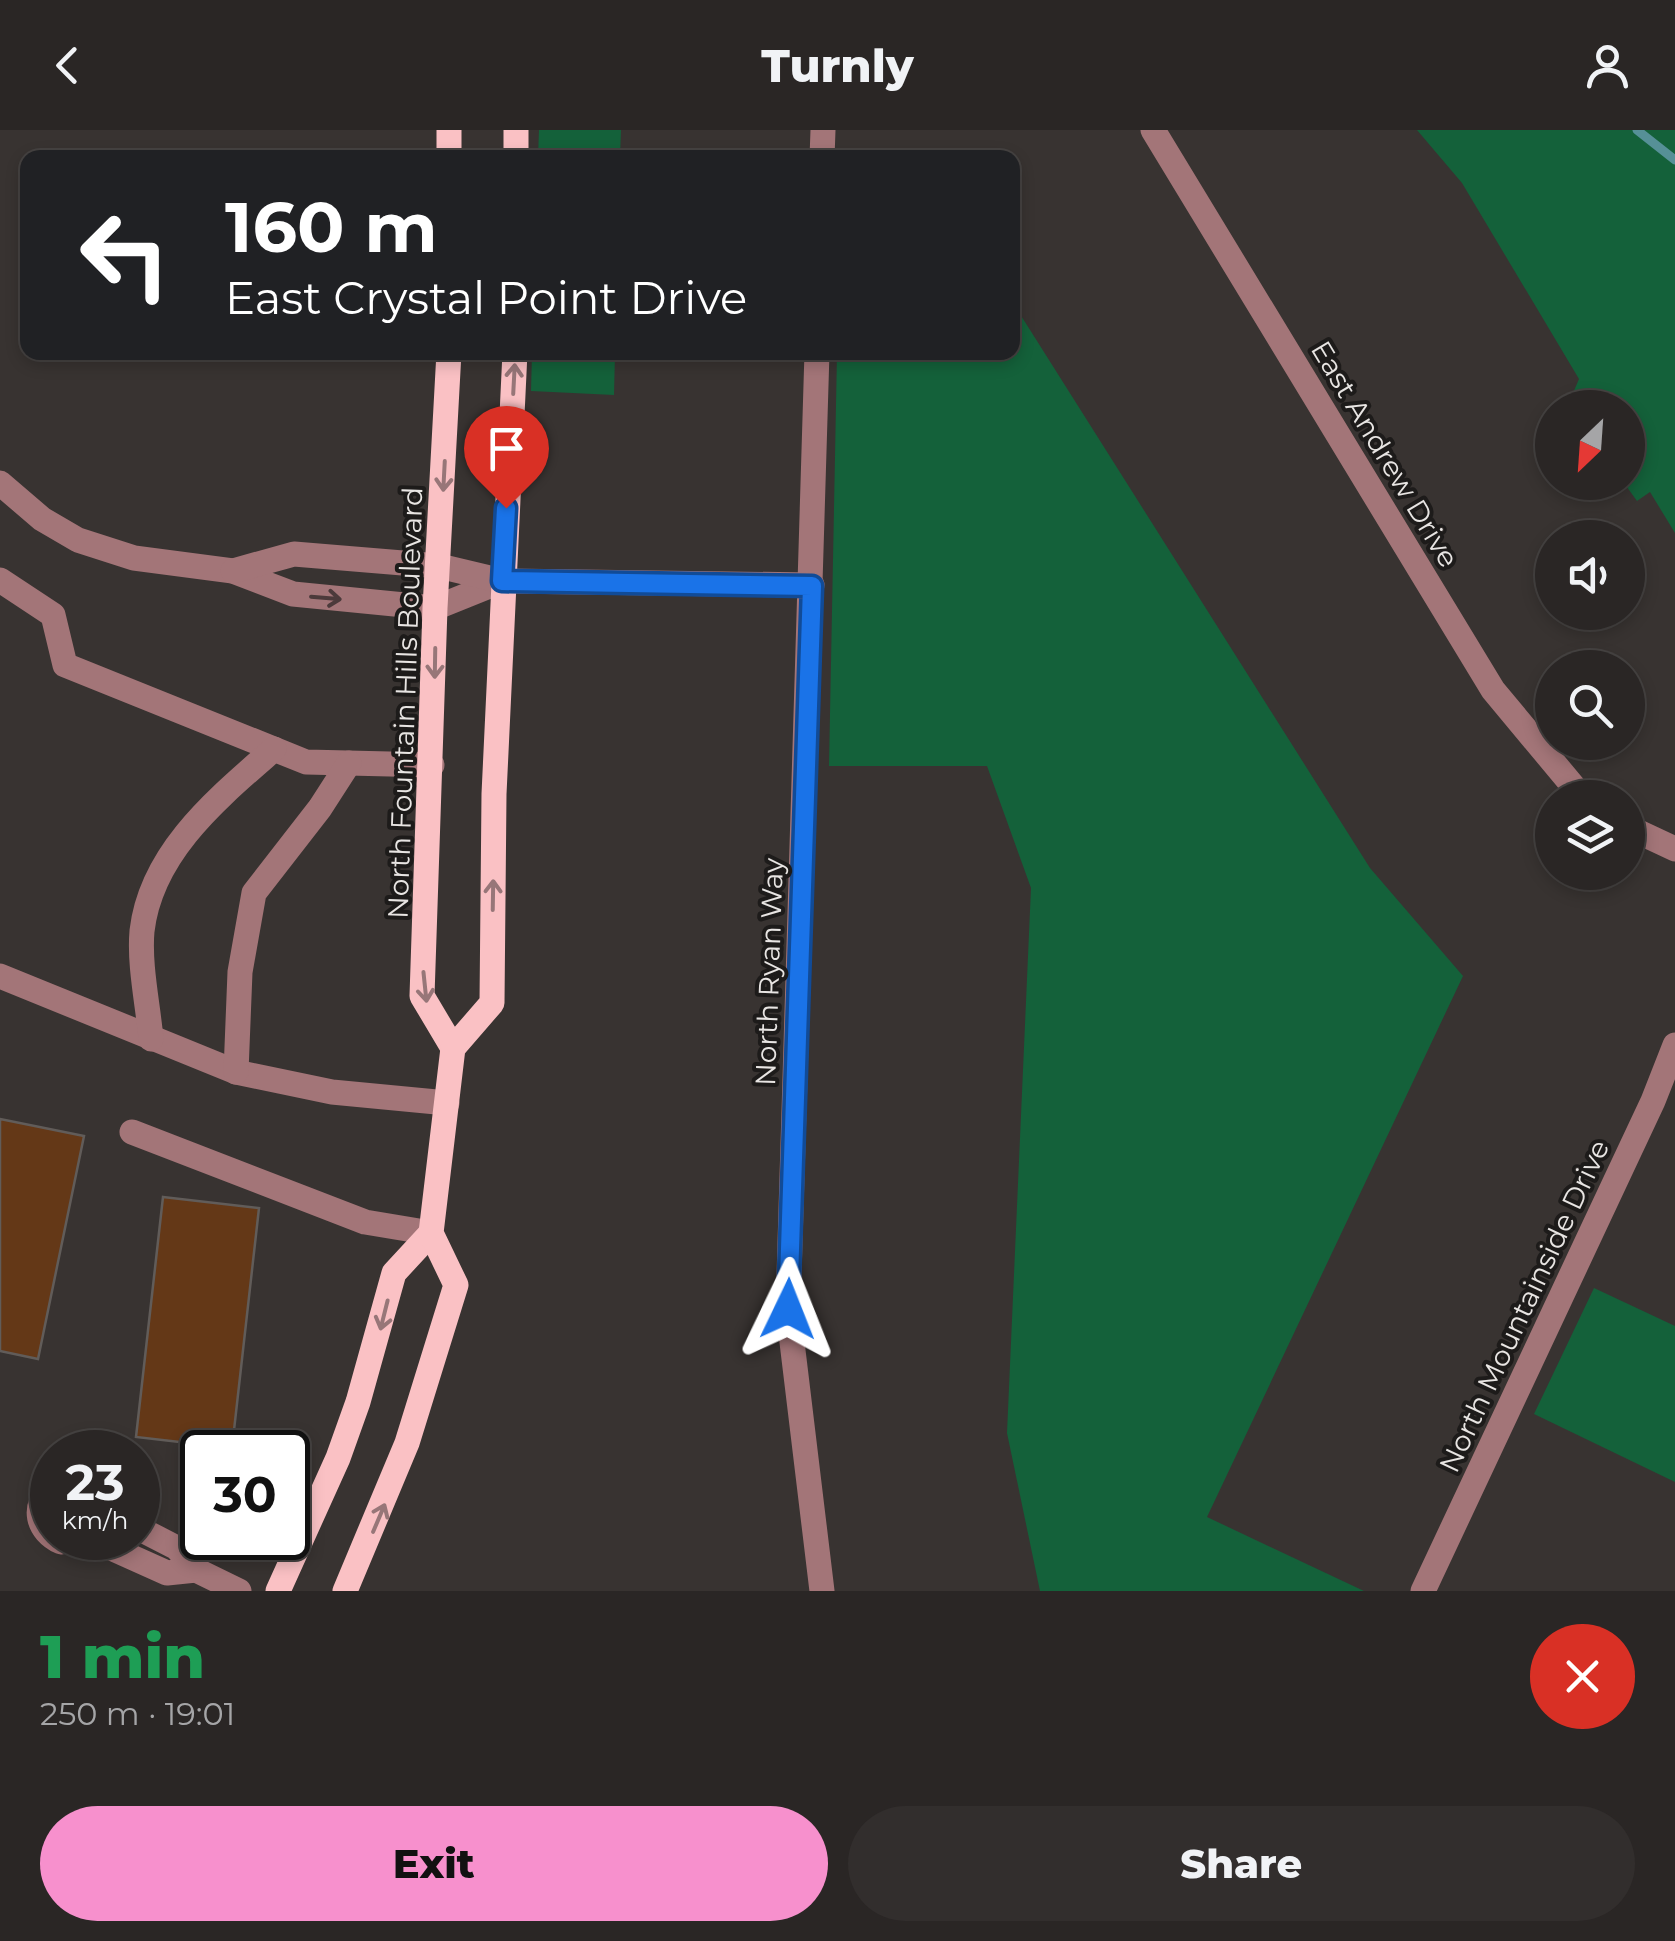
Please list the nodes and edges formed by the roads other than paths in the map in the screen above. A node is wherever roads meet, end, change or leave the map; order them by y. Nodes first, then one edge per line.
1 (1153, 130) edge
2 (449, 360) edge
3 (514, 360) edge
4 (818, 360) edge
5 (0, 483) edge
6 (439, 566) junction
7 (233, 571) junction
8 (0, 580) edge
9 (502, 581) junction
10 (812, 586) junction
11 (435, 608) junction
12 (274, 749) junction
13 (348, 763) junction
14 (432, 765) junction
15 (1568, 780) edge
16 (1645, 835) edge
17 (1675, 848) edge
18 (0, 976) edge
19 (150, 1039) junction
20 (1675, 1045) edge
21 (453, 1048) junction
22 (236, 1072) junction
23 (446, 1103) junction
24 (132, 1132) dead end
25 (431, 1233) junction
26 (160, 1539) edge
27 (137, 1560) edge
28 (196, 1570) junction
29 (239, 1591) edge
30 (278, 1591) edge
31 (345, 1591) edge
32 (822, 1591) edge
33 (1423, 1591) edge

1 - 15 street, East Andrew Drive
2 -> 6 main road, North Fountain Hills Boulevard
9 -> 3 main road
4 - 10 street, North Ryan Way
5 - 7 street
6 - 7 street
6 - 9 street
6 - 11 main road, North Fountain Hills Boulevard
7 -> 11 street
8 - 12 street
9 - 10 street
9 - 11 street
21 -> 9 main road
10 - 32 street, North Ryan Way
11 -> 14 main road, North Fountain Hills Boulevard
12 - 13 street
12 - 19 street
13 - 14 street
13 - 22 street
14 -> 21 main road, North Fountain Hills Boulevard
16 - 17 street
18 - 19 street
19 - 22 street
20 - 33 street, North Mountainside Drive
21 - 23 main road
22 - 23 street
23 - 25 main road
24 - 25 street
25 -> 30 main road
31 -> 25 main road
26 - 28 street
27 - 28 street
28 - 29 street

